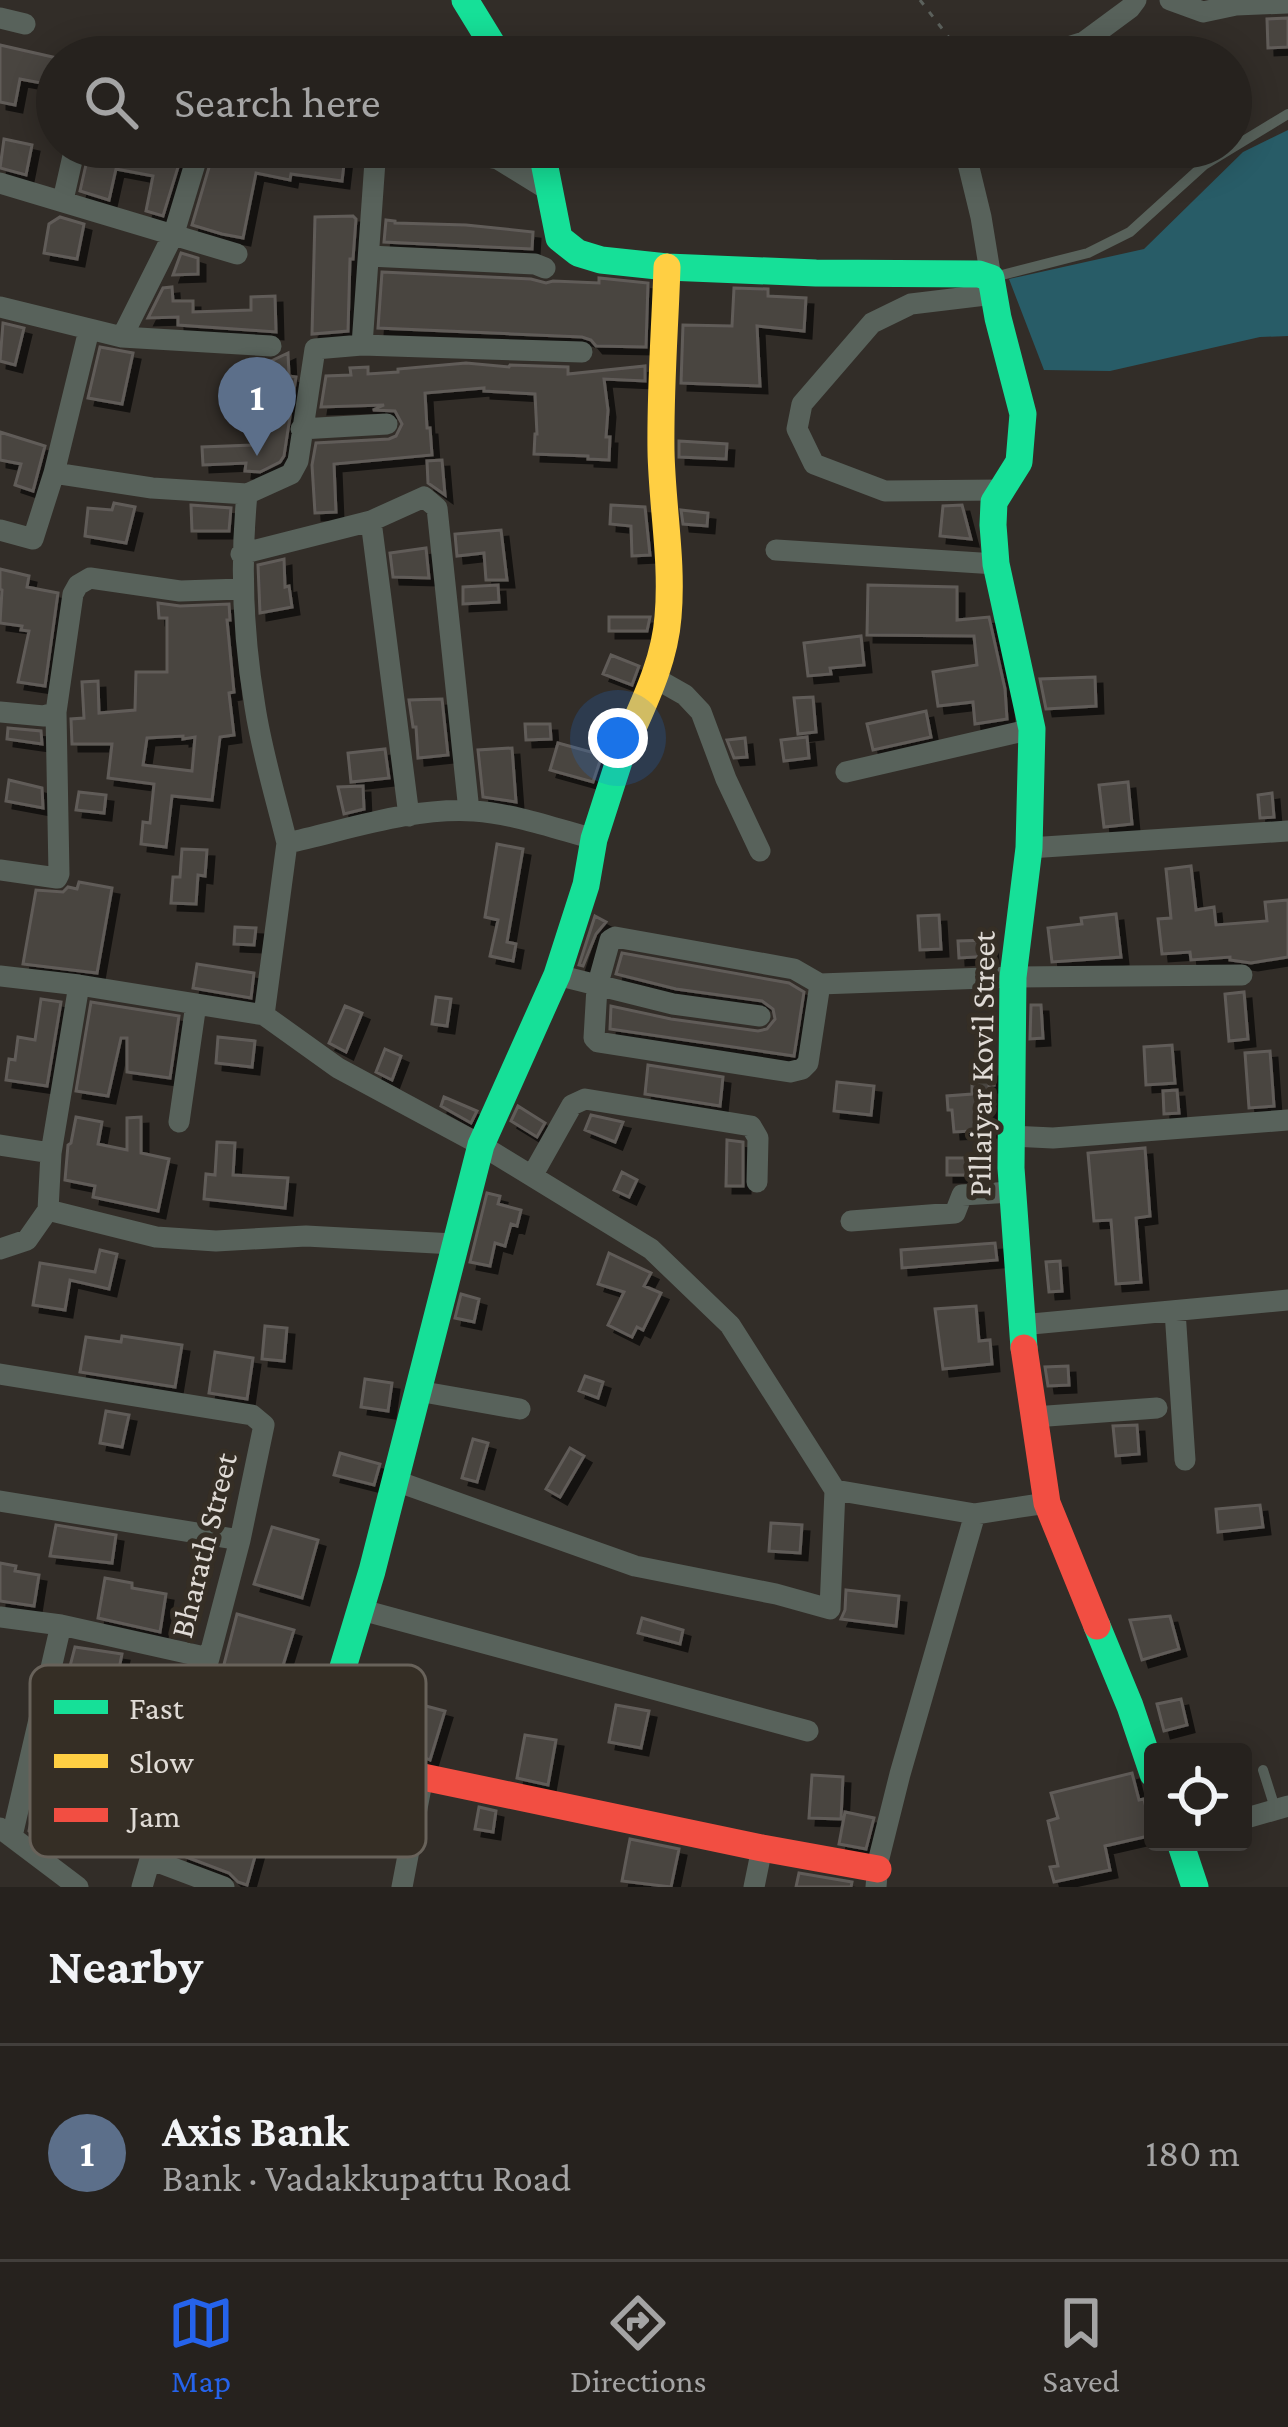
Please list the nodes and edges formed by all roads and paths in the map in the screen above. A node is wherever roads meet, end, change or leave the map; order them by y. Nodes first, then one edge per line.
1 (466, 0) edge
2 (920, 0) edge
3 (1136, 0) edge
4 (1170, 0) edge
5 (1236, 2) edge
6 (1288, 3) edge
7 (0, 18) edge
8 (25, 24) dead end
9 (487, 36) edge
10 (948, 36) edge
11 (1091, 36) edge
12 (1288, 113) edge
13 (1252, 135) edge
14 (71, 168) edge
15 (194, 168) edge
16 (375, 168) edge
17 (513, 168) edge
18 (546, 168) edge
19 (969, 168) edge
20 (1201, 168) edge
21 (0, 184) edge
22 (550, 191) junction
23 (63, 200) junction
24 (174, 233) junction
25 (237, 254) dead end
26 (369, 256) junction
27 (667, 267) junction
28 (545, 268) dead end
29 (992, 286) junction
30 (0, 307) edge
31 (89, 330) junction
32 (122, 337) junction
33 (362, 345) junction
34 (271, 346) dead end
35 (582, 352) dead end
36 (387, 424) dead end
37 (301, 429) junction
38 (54, 473) junction
39 (1002, 490) junction
40 (247, 494) junction
41 (370, 521) junction
42 (0, 530) edge
43 (776, 550) dead end
44 (241, 554) junction
45 (996, 563) junction
46 (242, 589) junction
47 (655, 678) junction
48 (0, 712) edge
49 (56, 712) junction
50 (1032, 730) junction
51 (846, 772) dead end
52 (470, 811) junction
53 (409, 816) junction
54 (1288, 831) edge
55 (594, 839) junction
56 (287, 843) junction
57 (1029, 848) junction
58 (760, 851) dead end
59 (0, 870) edge
60 (556, 975) junction
61 (1242, 975) dead end
62 (0, 976) edge
63 (1013, 977) junction
64 (820, 984) junction
65 (79, 985) junction
66 (597, 987) junction
67 (196, 1004) junction
68 (264, 1015) junction
69 (760, 1016) dead end
70 (1288, 1120) edge
71 (178, 1122) dead end
72 (1011, 1136) junction
73 (0, 1145) edge
74 (481, 1145) junction
75 (51, 1153) junction
76 (532, 1176) junction
77 (757, 1182) dead end
78 (1012, 1192) junction
79 (48, 1210) junction
80 (851, 1221) dead end
81 (454, 1244) junction
82 (0, 1249) edge
83 (1288, 1300) edge
84 (1175, 1311) junction
85 (1021, 1324) junction
86 (0, 1374) edge
87 (418, 1391) junction
88 (1157, 1408) dead end
89 (520, 1409) dead end
90 (1034, 1417) junction
91 (1185, 1460) dead end
92 (396, 1481) junction
93 (835, 1490) junction
94 (0, 1501) edge
95 (1047, 1503) junction
96 (975, 1514) junction
97 (240, 1540) junction
98 (362, 1610) junction
99 (0, 1617) edge
100 (61, 1625) junction
101 (209, 1658) junction
102 (50, 1665) edge
103 (207, 1665) edge
104 (344, 1665) edge
105 (808, 1731) dead end
106 (30, 1742) edge
107 (1144, 1747) edge
108 (1263, 1770) dead end
109 (426, 1778) edge
110 (1281, 1807) edge
111 (1252, 1816) edge
112 (6, 1832) edge
113 (762, 1848) junction
114 (30, 1850) edge
115 (1183, 1851) edge
116 (39, 1857) edge
117 (153, 1857) edge
118 (408, 1857) edge
119 (152, 1860) junction
120 (877, 1878) edge
121 (78, 1887) edge
122 (142, 1887) edge
123 (224, 1887) edge
124 (402, 1887) edge
125 (754, 1887) edge
126 (1196, 1887) edge

1 - 9 street
2 - 10 path
3 - 11 street
4 - 5 street
5 - 6 street
7 - 8 street
12 - 13 lane
14 - 23 street
15 - 24 street
16 - 26 street
17 - 22 street
18 - 22 street
19 - 29 street
20 - 29 lane
21 - 23 street
22 - 27 street
23 - 24 street
24 - 25 street
24 - 32 street
26 - 28 street
26 - 33 street
27 - 29 street
27 - 47 street
29 - 39 street, Pillaiyar Kovil Street
29 - 39 street
30 - 31 street
31 - 32 street
31 - 38 street
32 - 34 street
33 - 35 street
33 - 37 street
36 - 37 street
37 - 40 street
38 - 40 street
38 - 42 street
39 - 45 street, Pillaiyar Kovil Street
40 - 44 street
41 - 44 street
41 - 52 street
41 - 53 street
43 - 45 street
44 - 46 street
45 - 50 street, Pillaiyar Kovil Street
46 - 49 street
46 - 56 street
47 - 55 street
47 - 58 street
48 - 49 street
49 - 59 street
50 - 51 street
50 - 57 street, Pillaiyar Kovil Street
52 - 53 street
52 - 55 street
53 - 56 street
54 - 57 street
55 - 60 street
56 - 68 street
57 - 63 street, Pillaiyar Kovil Street
60 - 66 street
60 - 74 street
61 - 63 street
62 - 65 street
63 - 64 street
63 - 72 street, Pillaiyar Kovil Street
64 - 66 street
64 - 66 street
65 - 67 street
65 - 75 street
66 - 69 street
67 - 68 street
67 - 71 street
68 - 74 street
70 - 72 street
72 - 78 street, Pillaiyar Kovil Street
73 - 75 street
74 - 76 street
74 - 81 street
75 - 79 street
76 - 77 street
76 - 93 street
78 - 80 street
78 - 85 street, Pillaiyar Kovil Street
79 - 81 street
79 - 82 street
81 - 87 street
83 - 84 street
84 - 85 street
84 - 91 street
85 - 90 street, Pillaiyar Kovil Street
86 - 97 street, Bharath Street
87 - 89 street
87 - 92 street
88 - 90 street
90 - 95 street, Pillaiyar Kovil Street
92 - 93 street
92 - 98 street
93 - 96 street
94 - 97 street
95 - 96 street
95 - 107 street, Pillaiyar Kovil Street
96 - 120 street
97 - 101 street, Bharath Street
98 - 104 street
98 - 105 street
99 - 100 street
100 - 101 street
100 - 102 street
101 - 103 street, Bharath Street
106 - 112 street
108 - 110 lane
109 - 113 street
110 - 111 street
112 - 114 street
113 - 120 street
113 - 125 street
115 - 126 street
116 - 121 street
117 - 119 street, Bharath Street
118 - 124 street
119 - 122 street, Bharath Street
119 - 123 street

